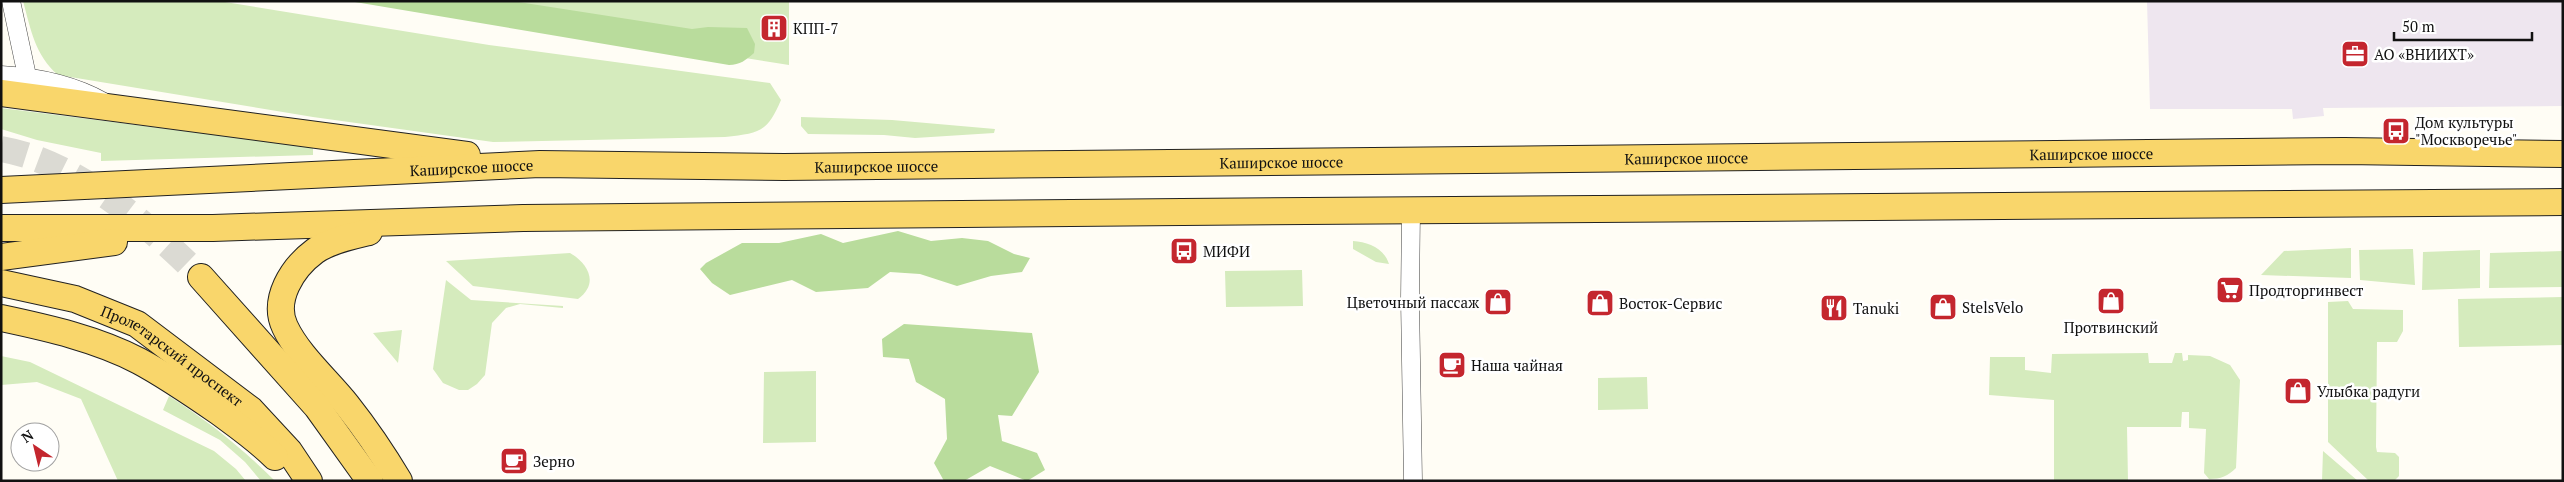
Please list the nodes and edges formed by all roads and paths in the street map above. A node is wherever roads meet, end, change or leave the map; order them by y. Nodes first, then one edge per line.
1 (11, 1) edge
2 (1, 75) edge
3 (27, 76) junction
4 (1, 93) edge
5 (120, 111) junction
6 (2563, 154) edge
7 (540, 164) junction
8 (1, 190) edge
9 (2563, 202) edge
10 (1411, 210) junction
11 (411, 222) junction
12 (1, 228) edge
13 (213, 228) junction
14 (1, 257) edge
15 (201, 277) tunnel mouth
16 (1, 283) edge
17 (1, 318) edge
18 (299, 481) edge
19 (309, 481) edge
20 (370, 481) edge
21 (398, 481) edge
22 (1413, 481) edge

1 - 3 street
2 - 3 street
3 - 5 street
4 - 5 main road
5 - 7 main road
6 - 7 main road, Каширское шоссе
7 - 8 main road, Каширское шоссе
9 - 10 main road
10 - 11 main road
10 - 22 street
11 - 13 main road
11 - 21 main road
12 - 13 main road
13 - 14 main road
15 - 20 main road
16 - 19 main road, Пролетарский проспект
17 - 18 main road

